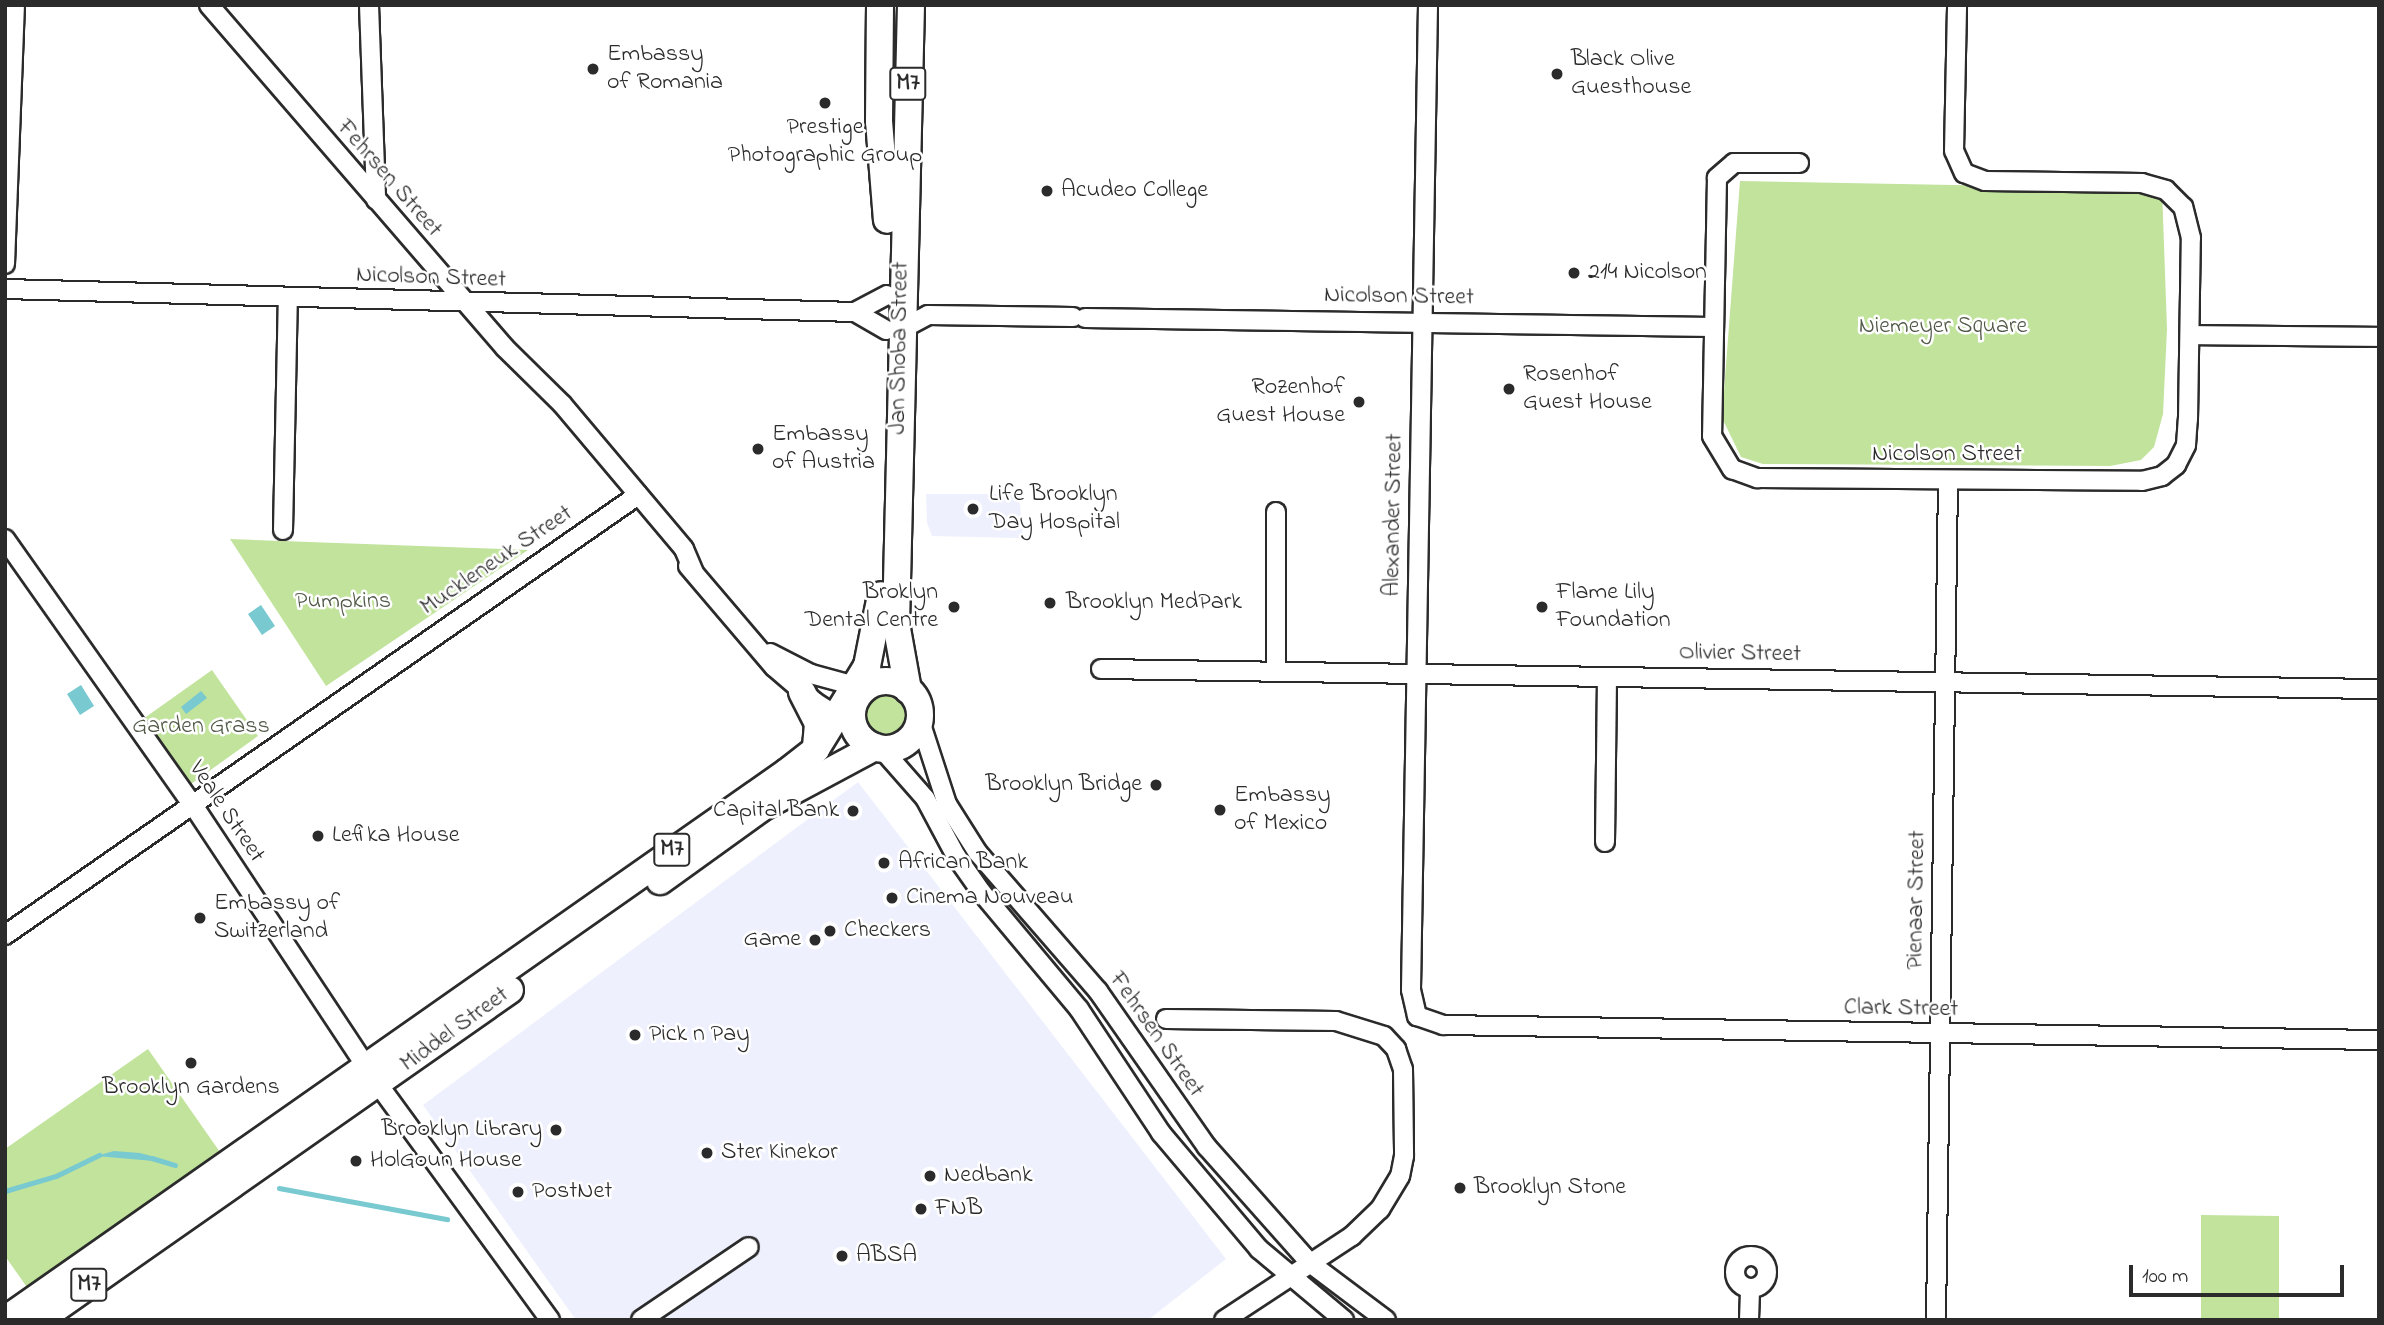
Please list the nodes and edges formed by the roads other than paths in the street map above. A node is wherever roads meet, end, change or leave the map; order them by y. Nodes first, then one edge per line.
1 (15, 5) edge
2 (209, 5) edge
3 (369, 5) edge
4 (880, 5) edge
5 (911, 5) edge
6 (1428, 5) edge
7 (1957, 5) edge
8 (1799, 163) dead end
9 (376, 200) junction
10 (5, 264) edge
11 (5, 289) edge
12 (894, 295) junction
13 (288, 299) junction
14 (467, 304) junction
15 (855, 312) junction
16 (928, 315) junction
17 (1422, 322) junction
18 (1713, 327) junction
19 (893, 330) junction
20 (2190, 335) junction
21 (2379, 337) edge
22 (1948, 480) junction
23 (634, 498) junction
24 (1276, 512) dead end
25 (283, 530) dead end
26 (5, 539) edge
27 (755, 643) junction
28 (1101, 668) dead end
29 (1276, 672) junction
30 (1416, 674) junction
31 (1607, 677) junction
32 (864, 681) junction
33 (1945, 682) junction
34 (2379, 689) edge
35 (908, 690) junction
36 (802, 692) junction
37 (919, 718) junction
38 (847, 720) junction
39 (878, 748) junction
40 (816, 749) junction
41 (787, 772) junction
42 (191, 802) junction
43 (1605, 842) dead end
44 (1025, 910) junction
45 (5, 935) edge
46 (1079, 1009) junction
47 (1166, 1019) dead end
48 (1423, 1022) joint
49 (1939, 1034) junction
50 (2379, 1040) edge
51 (372, 1077) junction
52 (748, 1247) dead end
53 (1310, 1263) junction
54 (1288, 1277) junction
55 (1750, 1288) dead end
56 (17, 1315) edge
57 (550, 1320) edge
58 (641, 1320) edge
59 (1224, 1320) edge
60 (1344, 1320) edge
61 (1386, 1320) edge
62 (1749, 1320) edge
63 (1937, 1320) edge

1 - 10 street
2 - 9 street, Fehrsen Street
3 - 9 street
4 - 12 main road, Jan Shoba Street / M7
5 - 12 main road, Jan Shoba Street / M7
6 - 17 street, Alexander Street
7 - 20 street, Nicolson Street
8 - 18 street, Nicolson Street
9 - 14 street, Fehrsen Street
11 - 13 street, Nicolson Street
12 - 15 street, Nicolson Street
12 - 16 street
12 - 19 main road, Jan Shoba Street / M7
13 - 14 street, Nicolson Street
13 - 25 street
14 - 15 street, Nicolson Street
14 - 23 street, Fehrsen Street
15 - 19 street, Nicolson Street
16 - 17 street, Nicolson Street
16 - 19 street, Nicolson Street
17 - 18 street, Nicolson Street
17 - 30 street, Alexander Street
18 - 22 street, Nicolson Street
19 - 32 main road, Jan Shoba Street / M7
19 - 35 main road, Jan Shoba Street / M7
20 - 21 street
20 - 22 street, Nicolson Street
22 - 33 street, Pienaar Street
23 - 27 street, Fehrsen Street
23 - 42 street, Muckleneuk Street
24 - 29 street
26 - 42 street, Veale Street
27 - 32 street, Fehrsen Street
27 - 36 street, Fehrsen Street
28 - 29 street, Olivier Street
29 - 30 street, Olivier Street
30 - 31 street, Olivier Street
30 - 48 street, Alexander Street
31 - 33 street, Olivier Street
31 - 43 street
32 - 35 main road
32 - 38 main road, Middel Street / M7
33 - 34 street, Olivier Street
33 - 49 street, Pienaar Street
35 - 37 main road, M7
36 - 38 street, Fehrsen Street
36 - 40 main road
37 - 39 main road, M7
37 - 44 street, Fehrsen Street
38 - 39 main road
38 - 40 main road, Middel Street / M7
38 - 41 main road, Middel Street / M7
39 - 46 street, Fehrsen Street
39 - 51 main road, Middel Street / M7
40 - 41 main road, Middel Street / M7
41 - 51 main road, Middel Street / M7
42 - 45 street, Muckleneuk Street
42 - 51 street, Veale Street
44 - 46 street
44 - 53 street, Fehrsen Street
46 - 54 street, Fehrsen Street
47 - 53 street
48 - 49 street, Clark Street
49 - 50 street, Clark Street
49 - 63 street, Pienaar Street
51 - 56 main road, Middel Street / M7
51 - 57 street, Veale Street
52 - 58 street
53 - 54 street
53 - 61 street, Fehrsen Street
54 - 59 street
54 - 60 street, Fehrsen Street
55 - 62 street

